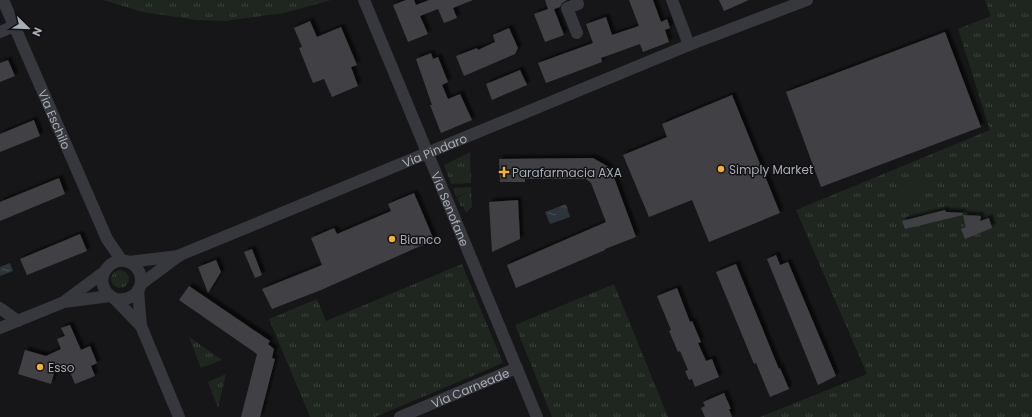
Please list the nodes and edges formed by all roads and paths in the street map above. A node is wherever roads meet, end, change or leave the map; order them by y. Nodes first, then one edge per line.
1 (3, 0) edge
2 (364, 0) edge
3 (576, 0) edge
4 (672, 0) edge
5 (807, 0) edge
6 (14, 26) junction
7 (0, 32) edge
8 (577, 32) dead end
9 (689, 45) junction
10 (428, 153) junction
11 (107, 239) junction
12 (180, 255) junction
13 (125, 261) junction
14 (105, 270) junction
15 (140, 287) junction
16 (112, 297) junction
17 (64, 302) junction
18 (0, 308) edge
19 (18, 321) junction
20 (141, 326) junction
21 (0, 328) edge
22 (517, 368) junction
23 (179, 417) edge
24 (400, 417) edge
25 (537, 417) edge

1 - 6 street, Via Eschilo
2 - 10 street, Via Senofane
3 - 8 street
4 - 9 street
5 - 9 street, Via Pindaro
6 - 7 street
6 - 11 street, Via Eschilo
9 - 10 street, Via Pindaro
10 - 12 street, Via Pindaro
10 - 22 street, Via Senofane
11 - 13 street
11 - 14 street
12 - 13 street
12 - 15 street
13 - 14 street
13 - 15 street
14 - 16 street
14 - 17 street
15 - 16 street
15 - 20 street
16 - 17 street
16 - 20 street
17 - 19 street
18 - 19 street
19 - 21 street
20 - 23 street
22 - 24 street, Via Carneade
22 - 25 street, Via Senofane

